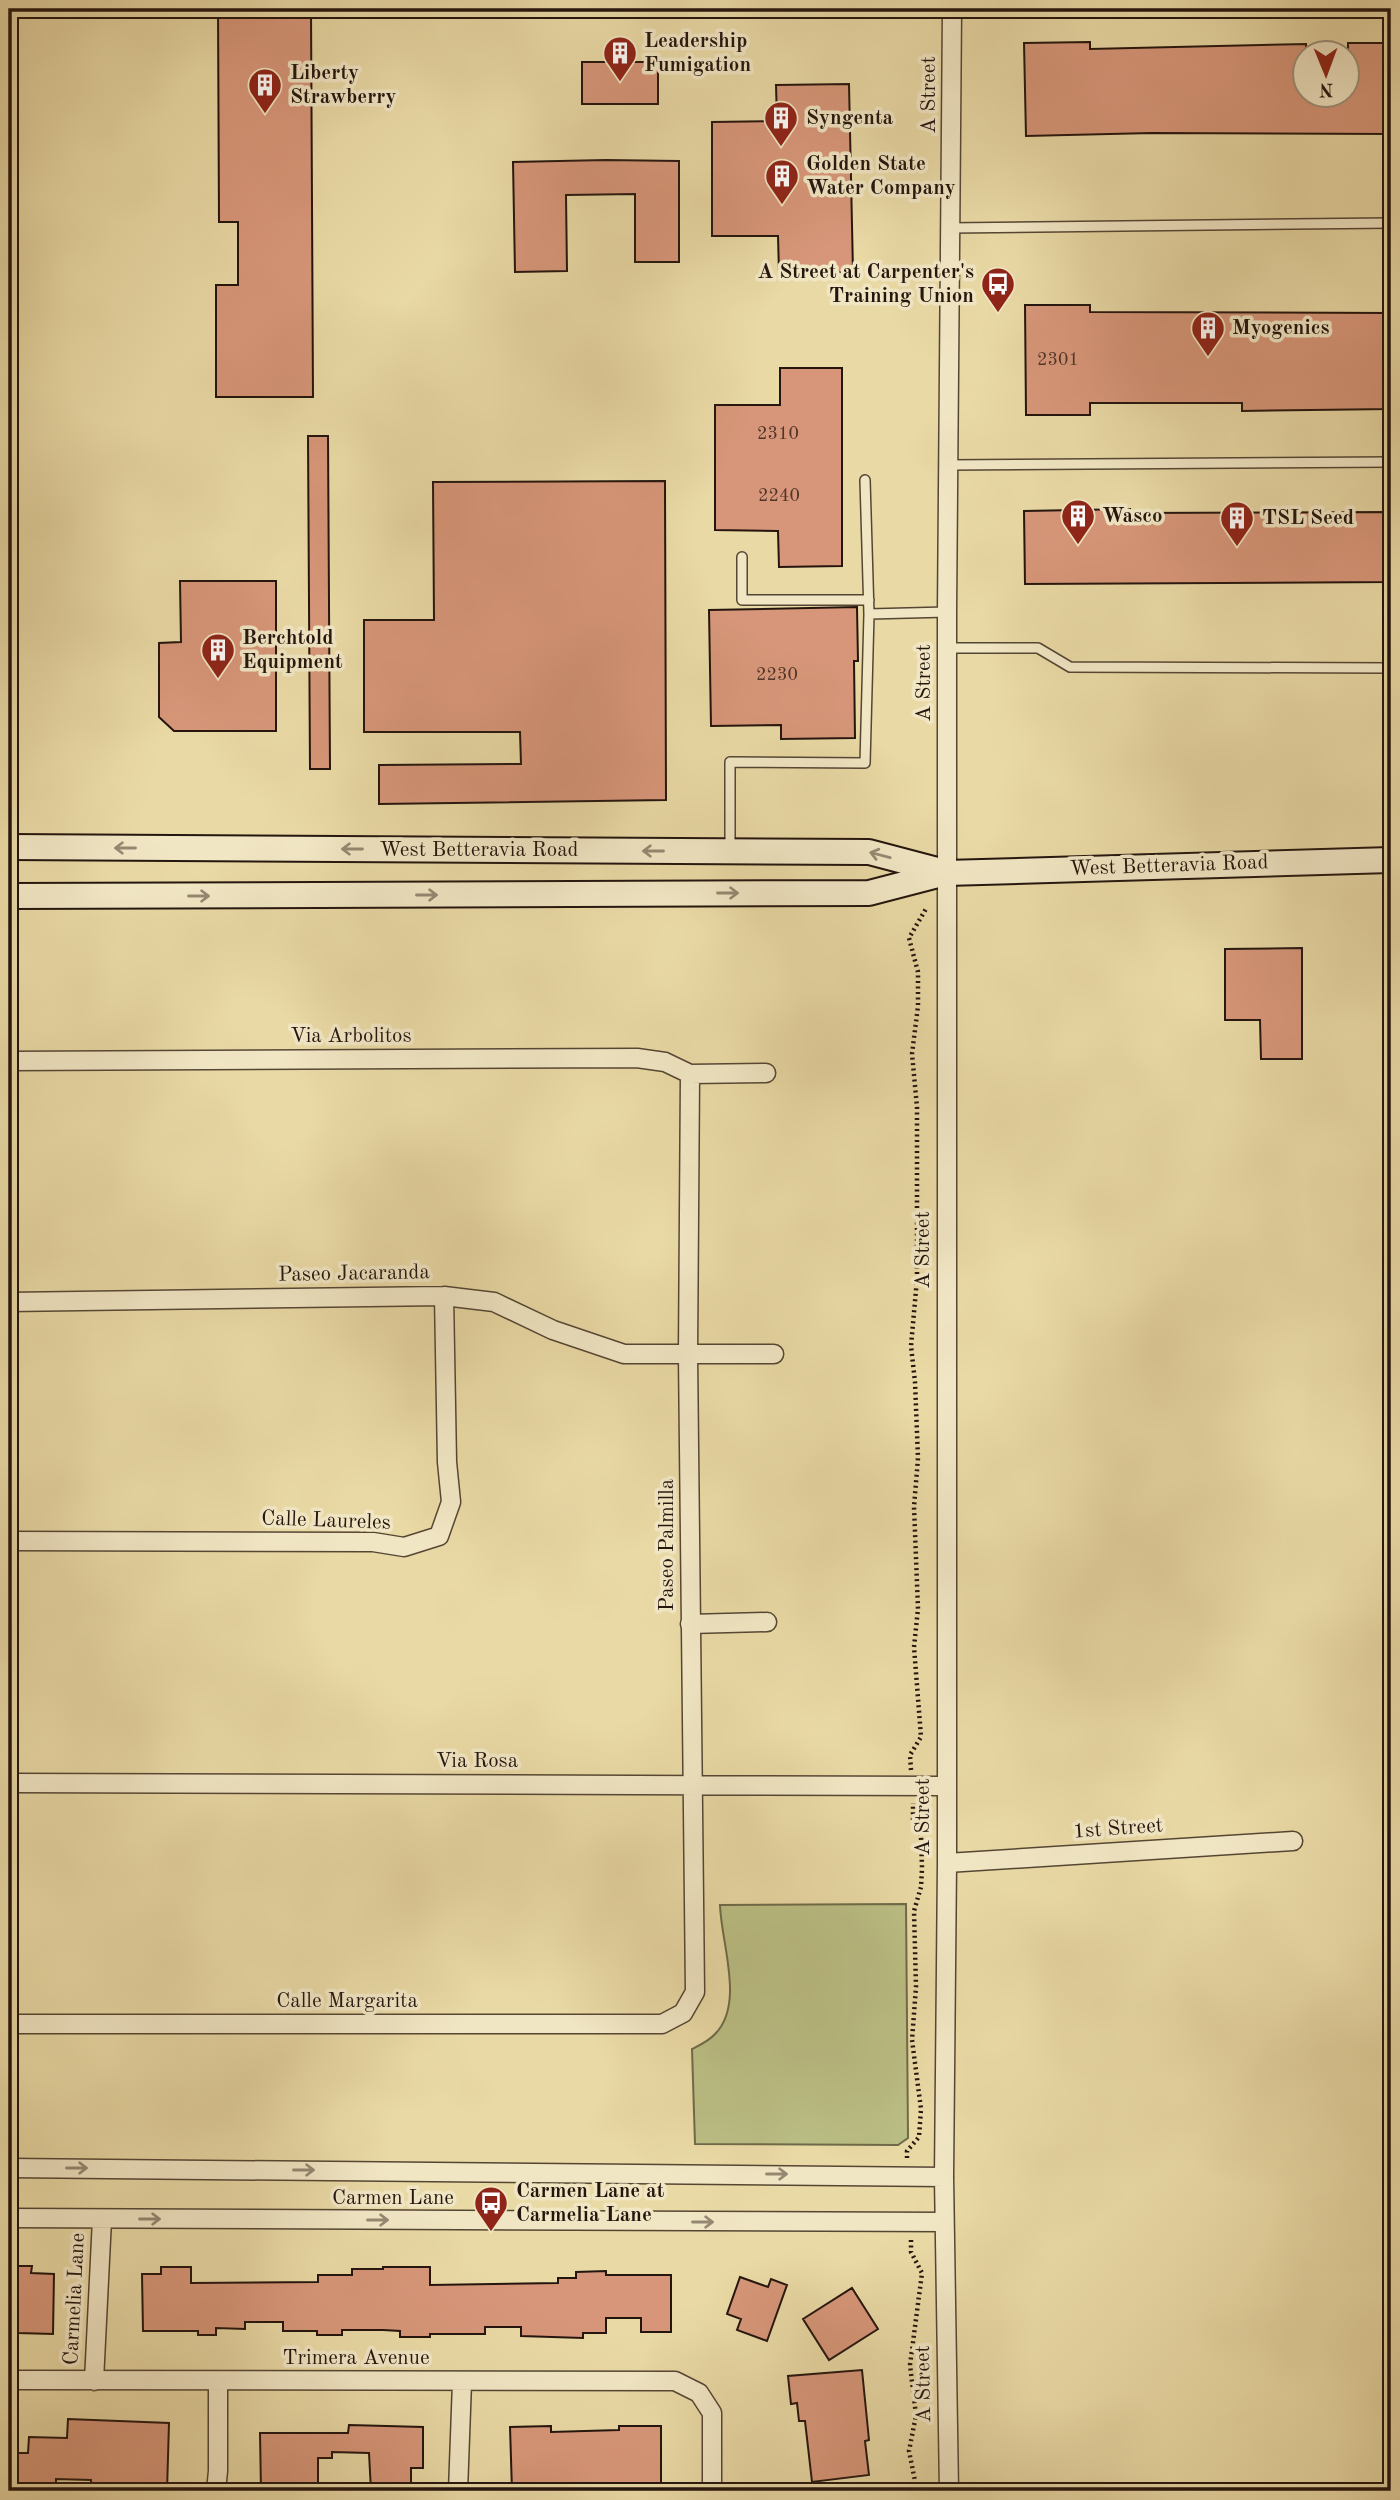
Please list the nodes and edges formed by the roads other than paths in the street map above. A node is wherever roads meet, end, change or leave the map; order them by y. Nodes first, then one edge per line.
1 (952, 9) edge
2 (1391, 223) edge
3 (950, 228) junction
4 (1391, 463) edge
5 (949, 465) junction
6 (865, 480) dead end
7 (742, 557) dead end
8 (869, 600) junction
9 (947, 612) junction
10 (869, 614) junction
11 (948, 648) junction
12 (1391, 668) edge
13 (9, 847) edge
14 (730, 851) junction
15 (1391, 860) edge
16 (946, 873) junction
17 (9, 897) edge
18 (9, 1061) edge
19 (766, 1073) dead end
20 (690, 1074) junction
21 (444, 1296) junction
22 (9, 1302) edge
23 (688, 1354) junction
24 (774, 1354) dead end
25 (9, 1541) edge
26 (767, 1622) dead end
27 (690, 1624) junction
28 (9, 1783) edge
29 (692, 1785) junction
30 (946, 1786) junction
31 (1293, 1841) dead end
32 (947, 1863) junction
33 (683, 2013) joint
34 (9, 2024) edge
35 (9, 2168) edge
36 (944, 2176) junction
37 (9, 2218) edge
38 (102, 2219) junction
39 (944, 2222) junction
40 (9, 2379) edge
41 (94, 2381) junction
42 (218, 2381) junction
43 (462, 2382) junction
44 (216, 2491) edge
45 (458, 2491) edge
46 (712, 2491) edge
47 (949, 2491) edge

1 - 3 street, A Street
2 - 3 lane
3 - 5 street, A Street
4 - 5 lane
5 - 9 street, A Street
6 - 8 lane
7 - 8 lane
8 - 10 lane
9 - 10 lane
9 - 11 street, A Street
10 - 14 lane
11 - 12 lane
11 - 16 street, A Street
14 -> 13 street, West Betteravia Road
16 -> 14 street, West Betteravia Road
15 - 16 street, West Betteravia Road
17 -> 16 street, West Betteravia Road
16 - 30 street, A Street
18 - 20 street, Via Arbolitos
19 - 20 street
20 - 23 street, Paseo Palmilla
21 - 22 street, Paseo Jacaranda
21 - 23 street, Paseo Jacaranda
21 - 25 street, Calle Laureles
23 - 24 street, Paseo Jacaranda
23 - 27 street, Paseo Palmilla
26 - 27 street
27 - 29 street, Paseo Palmilla
28 - 29 street, Via Rosa
29 - 30 street, Via Rosa
29 - 33 street, Paseo Palmilla
30 - 32 street, A Street
31 - 32 street, 1st Street
32 - 36 street, A Street
33 - 34 street, Calle Margarita
35 -> 36 street, Carmen Lane
36 - 39 street, A Street
37 - 38 street, Carmen Lane
38 -> 39 street, Carmen Lane
38 - 41 street, Carmelia Lane
39 - 47 street, A Street
40 - 41 street, Trimera Avenue
41 - 42 street, Trimera Avenue
42 - 43 street, Trimera Avenue
42 - 44 street
43 - 45 street
43 - 46 street, Trimera Avenue

